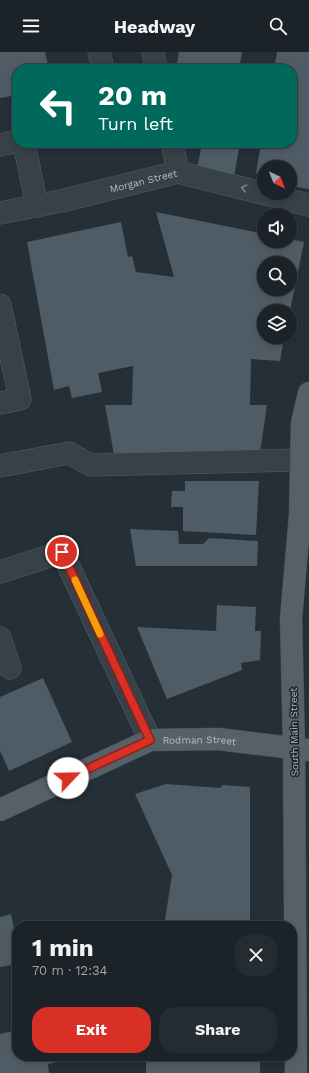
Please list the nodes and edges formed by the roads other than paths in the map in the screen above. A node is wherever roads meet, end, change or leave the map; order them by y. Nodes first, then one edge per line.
1 (99, 52) edge
2 (153, 52) edge
3 (102, 64) edge
4 (155, 64) edge
5 (12, 142) edge
6 (0, 145) edge
7 (25, 148) edge
8 (173, 148) edge
9 (178, 172) junction
10 (309, 205) edge
11 (37, 206) junction
12 (0, 213) edge
13 (0, 305) edge
14 (309, 393) edge
15 (0, 403) edge
16 (301, 460) junction
17 (0, 466) edge
18 (0, 572) edge
19 (0, 638) edge
20 (10, 668) dead end
21 (150, 740) junction
22 (302, 749) edge
23 (0, 810) edge
24 (297, 1019) edge
25 (296, 1061) edge
26 (296, 1073) edge

1 - 3 street
2 - 4 street
5 - 6 street
7 - 11 street
8 - 9 street
10 -> 9 street, Morgan Street
9 - 11 street, Morgan Street
11 - 12 street, Morgan Street
13 - 15 street
14 - 16 main road, South Main Street
16 - 17 street
16 - 22 main road, South Main Street
18 - 21 street
19 - 20 street
21 - 22 main road, Rodman Street
21 - 23 main road, Rodman Street
22 - 24 main road, South Main Street
25 - 26 main road, South Main Street

